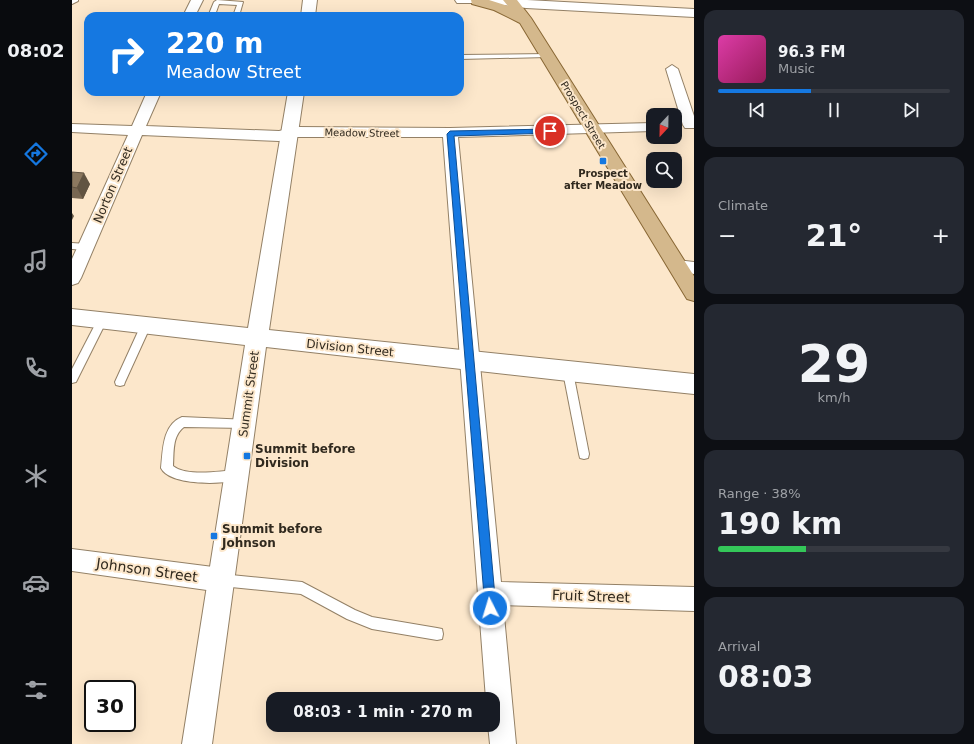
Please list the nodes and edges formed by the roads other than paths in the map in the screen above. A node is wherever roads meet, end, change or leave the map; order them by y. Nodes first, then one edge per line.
1 (197, 0) edge
2 (310, 0) edge
3 (462, 0) edge
4 (480, 0) edge
5 (492, 0) edge
6 (510, 1) edge
7 (192, 12) edge
8 (213, 12) edge
9 (238, 12) edge
10 (308, 12) edge
11 (694, 12) edge
12 (526, 21) junction
13 (547, 55) junction
14 (464, 57) edge
15 (672, 69) dead end
16 (152, 96) edge
17 (295, 96) edge
18 (692, 125) edge
19 (682, 126) edge
20 (646, 127) edge
21 (72, 128) edge
22 (592, 130) junction
23 (135, 132) junction
24 (289, 134) junction
25 (450, 134) junction
26 (79, 247) edge
27 (686, 267) edge
28 (72, 278) edge
29 (694, 293) edge
30 (72, 317) edge
31 (102, 320) junction
32 (146, 325) junction
33 (257, 338) junction
34 (469, 361) junction
35 (568, 372) junction
36 (628, 378) junction
37 (72, 379) edge
38 (120, 382) dead end
39 (694, 384) edge
40 (694, 397) edge
41 (245, 423) junction
42 (584, 454) dead end
43 (237, 475) junction
44 (72, 560) edge
45 (221, 580) junction
46 (489, 593) junction
47 (694, 599) edge
48 (437, 634) dead end
49 (197, 744) edge
50 (503, 744) edge

1 - 7 street
2 - 10 main road
3 - 4 main road
4 - 12 main road
5 - 6 main road
6 - 11 main road
6 - 12 main road, Prospect Street
8 - 9 lane
12 - 13 main road, Prospect Street
13 - 14 lane
13 - 22 main road, Prospect Street
15 - 18 street
16 - 23 street, Norton Street
17 - 24 main road, Summit Street
18 - 19 street
20 - 22 street, Meadow Street
21 - 23 street, Meadow Street
22 - 25 street, Meadow Street
22 - 27 main road, Prospect Street
23 - 24 street, Meadow Street
23 - 26 street, Norton Street
24 - 25 street, Meadow Street
24 - 33 main road, Summit Street
25 - 34 street
26 - 28 street, Norton Street
27 - 29 main road, Prospect Street
30 - 31 main road, Division Street
31 - 32 main road, Division Street
31 - 37 lane
32 - 33 main road, Division Street
32 - 38 lane
33 - 34 main road, Division Street
33 - 41 main road, Summit Street
34 - 35 main road, Division Street
34 - 46 street
35 - 36 main road, Division Street
35 - 42 lane
36 - 39 main road, Division Street
36 - 40 main road, Division Street
41 - 43 main road, Summit Street
41 - 43 lane
43 - 45 main road, Summit Street
44 - 45 street, Johnson Street
45 - 48 lane
45 - 49 main road, Summit Street
46 - 47 street, Fruit Street
46 - 50 street

